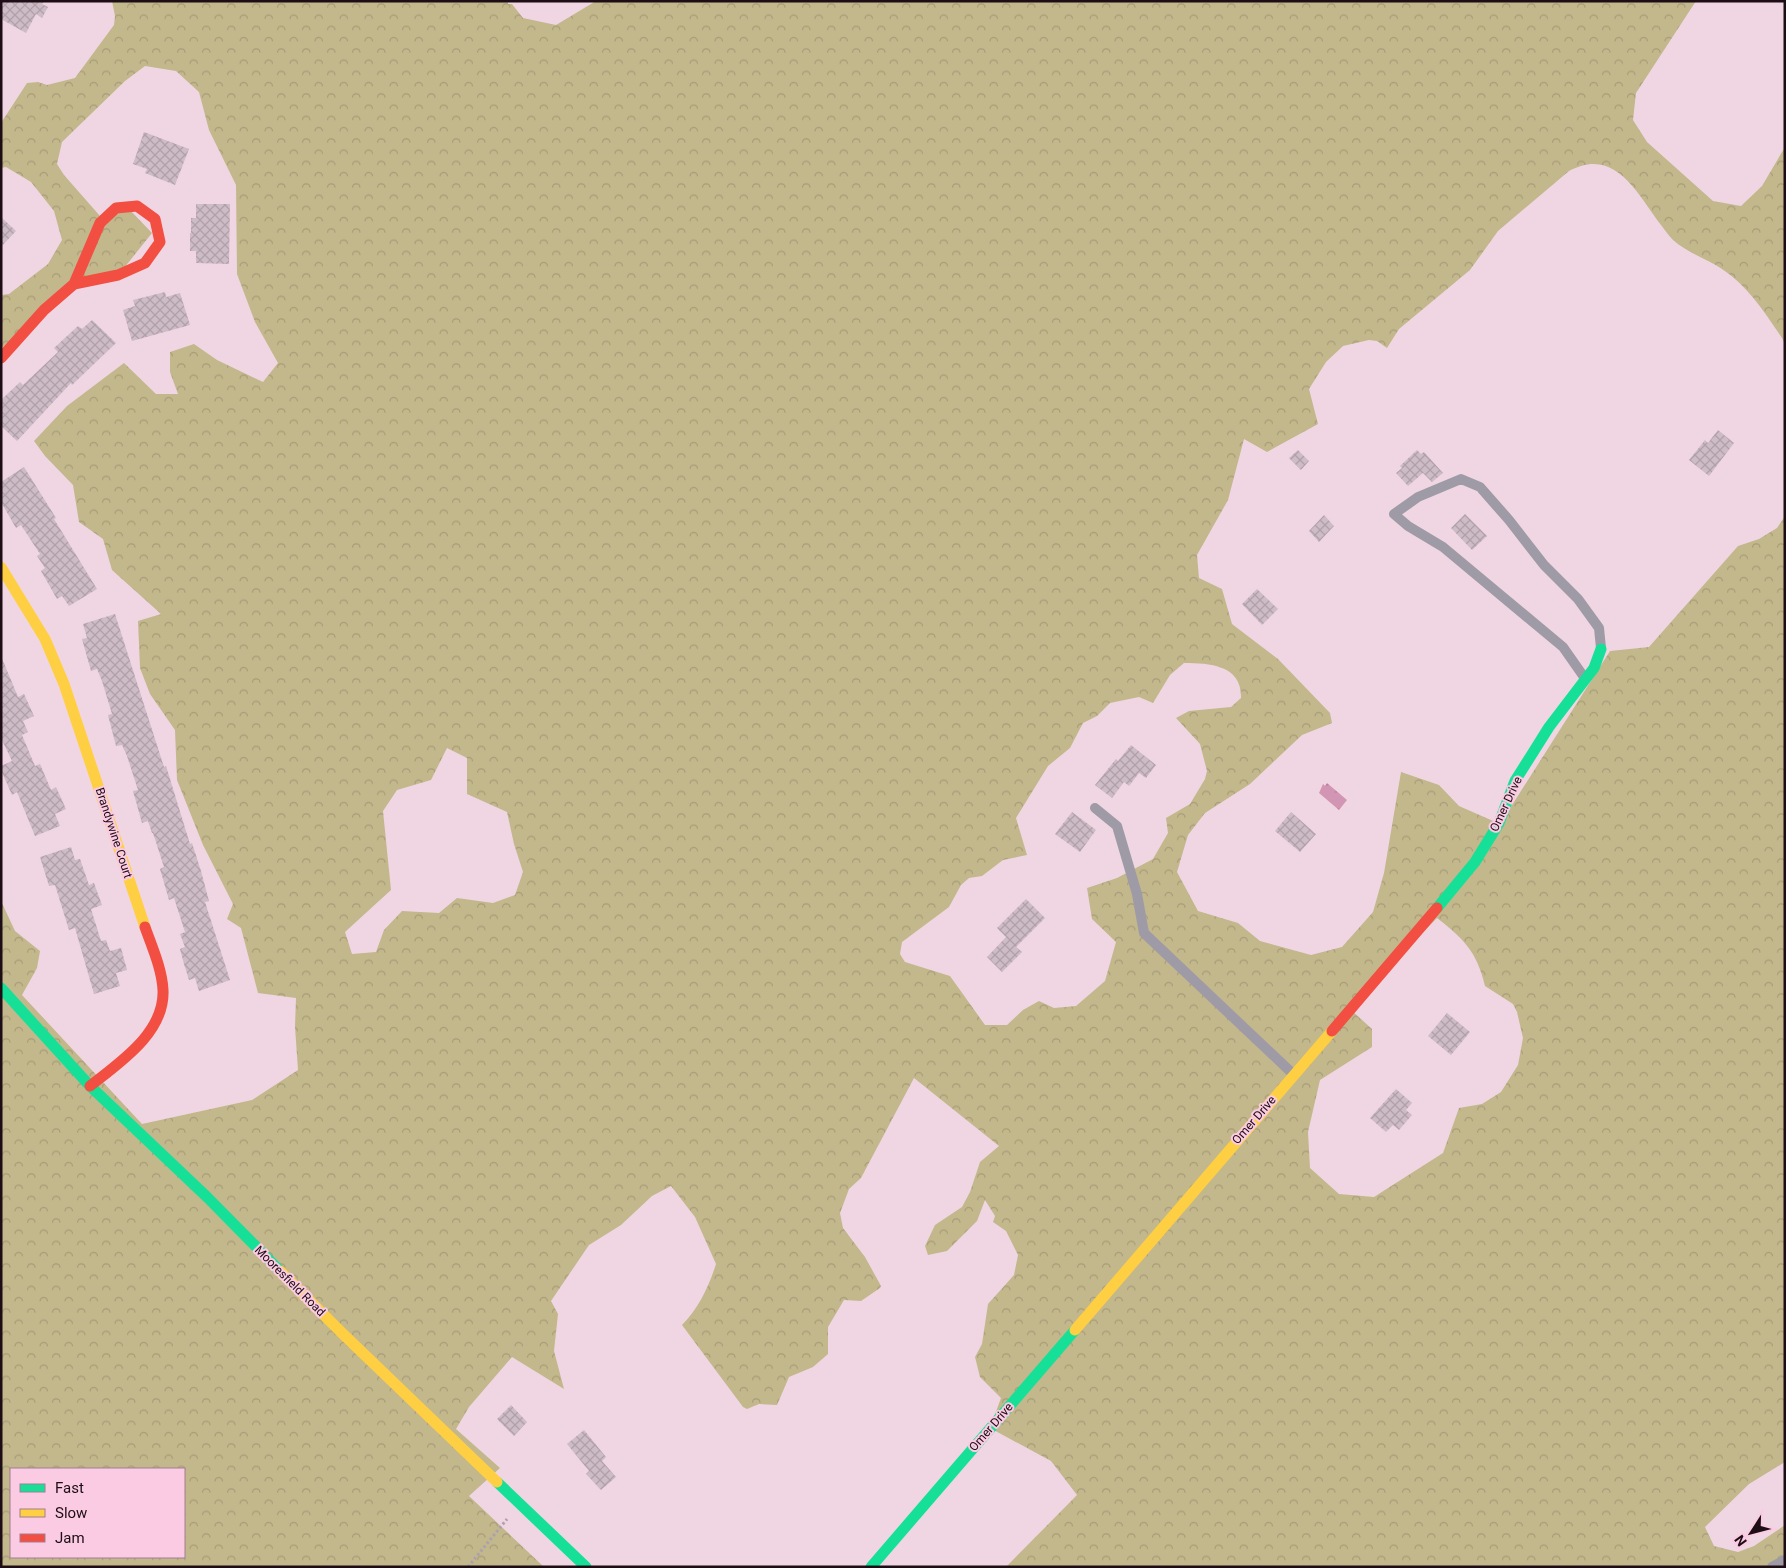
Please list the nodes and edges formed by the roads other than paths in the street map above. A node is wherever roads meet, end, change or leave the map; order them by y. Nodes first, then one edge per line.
1 (74, 284) junction
2 (1, 358) edge
3 (1, 567) edge
4 (1601, 648) joint
5 (1586, 679) junction
6 (1095, 808) dead end
7 (1, 988) edge
8 (1293, 1074) junction
9 (90, 1086) junction
10 (1785, 1560) edge
11 (586, 1567) edge
12 (871, 1567) edge
13 (1772, 1567) edge

1 - 1 street
1 - 2 street
3 - 9 street, Brandywine Court
4 - 5 street, Omer Drive
4 - 5 lane
5 - 8 street, Omer Drive
6 - 8 lane
7 - 9 street, Mooresfield Road
8 - 12 street, Omer Drive
9 - 11 street, Mooresfield Road
10 - 13 lane

